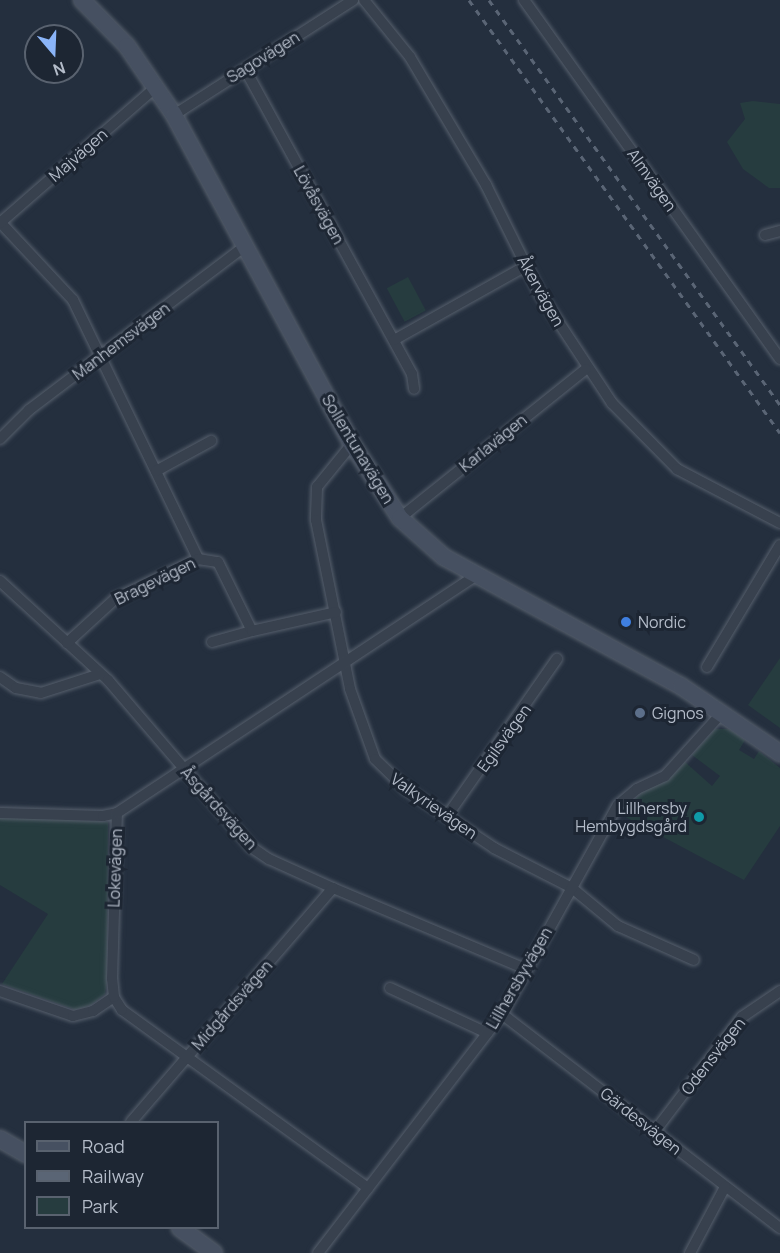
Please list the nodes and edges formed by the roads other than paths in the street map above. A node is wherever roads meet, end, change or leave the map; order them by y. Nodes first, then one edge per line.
1 (82, 0) edge
2 (353, 0) edge
3 (364, 0) edge
4 (524, 0) edge
5 (244, 69) junction
6 (156, 87) junction
7 (174, 115) junction
8 (0, 223) edge
9 (780, 231) edge
10 (765, 235) dead end
11 (244, 247) junction
12 (526, 266) junction
13 (394, 340) junction
14 (101, 356) junction
15 (780, 359) edge
16 (586, 369) junction
17 (414, 389) dead end
18 (0, 439) edge
19 (211, 441) dead end
20 (352, 444) junction
21 (156, 471) junction
22 (400, 518) junction
23 (780, 523) edge
24 (780, 545) edge
25 (198, 559) junction
26 (475, 576) junction
27 (0, 581) edge
28 (336, 612) junction
29 (252, 631) junction
30 (213, 642) dead end
31 (67, 643) junction
32 (557, 659) dead end
33 (344, 663) junction
34 (707, 667) dead end
35 (100, 674) junction
36 (0, 677) edge
37 (722, 713) junction
38 (780, 753) edge
39 (183, 769) junction
40 (0, 813) edge
41 (117, 813) junction
42 (447, 816) junction
43 (333, 888) junction
44 (572, 888) junction
45 (694, 960) dead end
46 (526, 969) junction
47 (390, 988) dead end
48 (0, 991) edge
49 (780, 991) edge
50 (114, 997) junction
51 (502, 1014) junction
52 (488, 1033) junction
53 (186, 1058) junction
54 (132, 1121) edge
55 (655, 1131) junction
56 (0, 1139) edge
57 (24, 1153) edge
58 (725, 1187) junction
59 (368, 1188) junction
60 (780, 1228) edge
61 (183, 1229) edge
62 (214, 1253) edge
63 (318, 1253) edge
64 (690, 1253) edge

1 - 6 street, Sollentunavägen
2 - 5 street, Sagovägen
3 - 12 street, Åkervägen
4 - 15 street, Almvägen
5 - 7 street, Sagovägen
5 - 13 street, Lövåsvägen
6 - 7 street, Sollentunavägen
6 - 8 street, Majvägen
7 - 11 street, Sollentunavägen
8 - 14 street
9 - 10 street
11 - 14 street, Manhemsvägen
11 - 20 street, Sollentunavägen
12 - 13 street
12 - 16 street, Åkervägen
13 - 17 street, Lövåsvägen
14 - 18 street, Manhemsvägen
14 - 21 street
16 - 22 street, Karlavägen
16 - 23 street, Åkervägen
19 - 21 street
20 - 22 street, Sollentunavägen
20 - 28 street, Valkyrievägen
21 - 25 street
22 - 26 street, Sollentunavägen
24 - 34 street
25 - 29 street, Bragevägen
25 - 31 street, Bragevägen
26 - 33 street, Lokevägen
26 - 37 street, Sollentunavägen
27 - 31 street, Åsgårdsvägen
28 - 29 street
28 - 33 street, Valkyrievägen
29 - 30 street
31 - 35 street, Åsgårdsvägen
32 - 42 street, Egilsvägen
33 - 39 street, Lokevägen
33 - 42 street, Valkyrievägen
35 - 36 street
35 - 39 street, Åsgårdsvägen
37 - 38 street, Sollentunavägen
37 - 44 street, Lillhersbyvägen
39 - 41 street, Lokevägen
39 - 43 street, Åsgårdsvägen
40 - 41 street
41 - 50 street, Lokevägen
42 - 44 street, Valkyrievägen
43 - 46 street, Åsgårdsvägen
43 - 53 street, Midgårdsvägen
44 - 45 street, Valkyrievägen
44 - 46 street, Lillhersbyvägen
46 - 51 street, Lillhersbyvägen
47 - 52 street
48 - 50 street
49 - 55 street, Odensvägen
50 - 53 street
51 - 52 street, Lillhersbyvägen
51 - 55 street, Gärdesvägen
52 - 59 street, Lillhersbyvägen
53 - 54 street, Midgårdsvägen
53 - 59 street
55 - 58 street, Gärdesvägen
56 - 57 street
58 - 60 street, Gärdesvägen
58 - 64 street
59 - 63 street, Lillhersbyvägen
61 - 62 street

